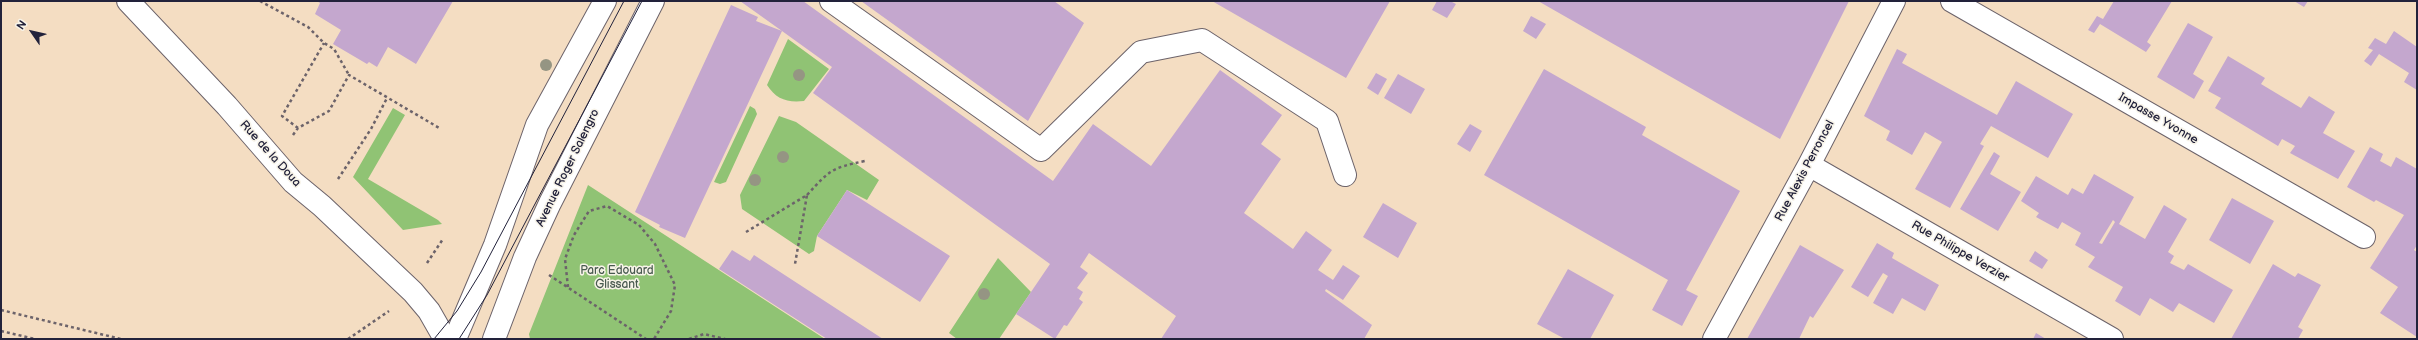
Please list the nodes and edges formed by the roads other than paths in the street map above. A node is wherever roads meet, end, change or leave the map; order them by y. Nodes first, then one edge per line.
1 (128, 1) edge
2 (605, 1) edge
3 (653, 1) edge
4 (831, 1) edge
5 (1894, 1) edge
6 (1952, 1) edge
7 (1809, 165) junction
8 (1345, 175) dead end
9 (2364, 237) dead end
10 (446, 339) edge
11 (455, 339) edge
12 (494, 339) edge
13 (1714, 339) edge
14 (2112, 339) edge

1 - 10 street, Rue de la Doua
2 - 11 street
3 - 12 street, Avenue Roger Salengro
4 - 8 street
5 - 7 street, Rue Alexis Perroncel
6 - 9 street, Impasse Yvonne
7 - 13 street, Rue Alexis Perroncel
7 - 14 street, Rue Philippe Verzier

